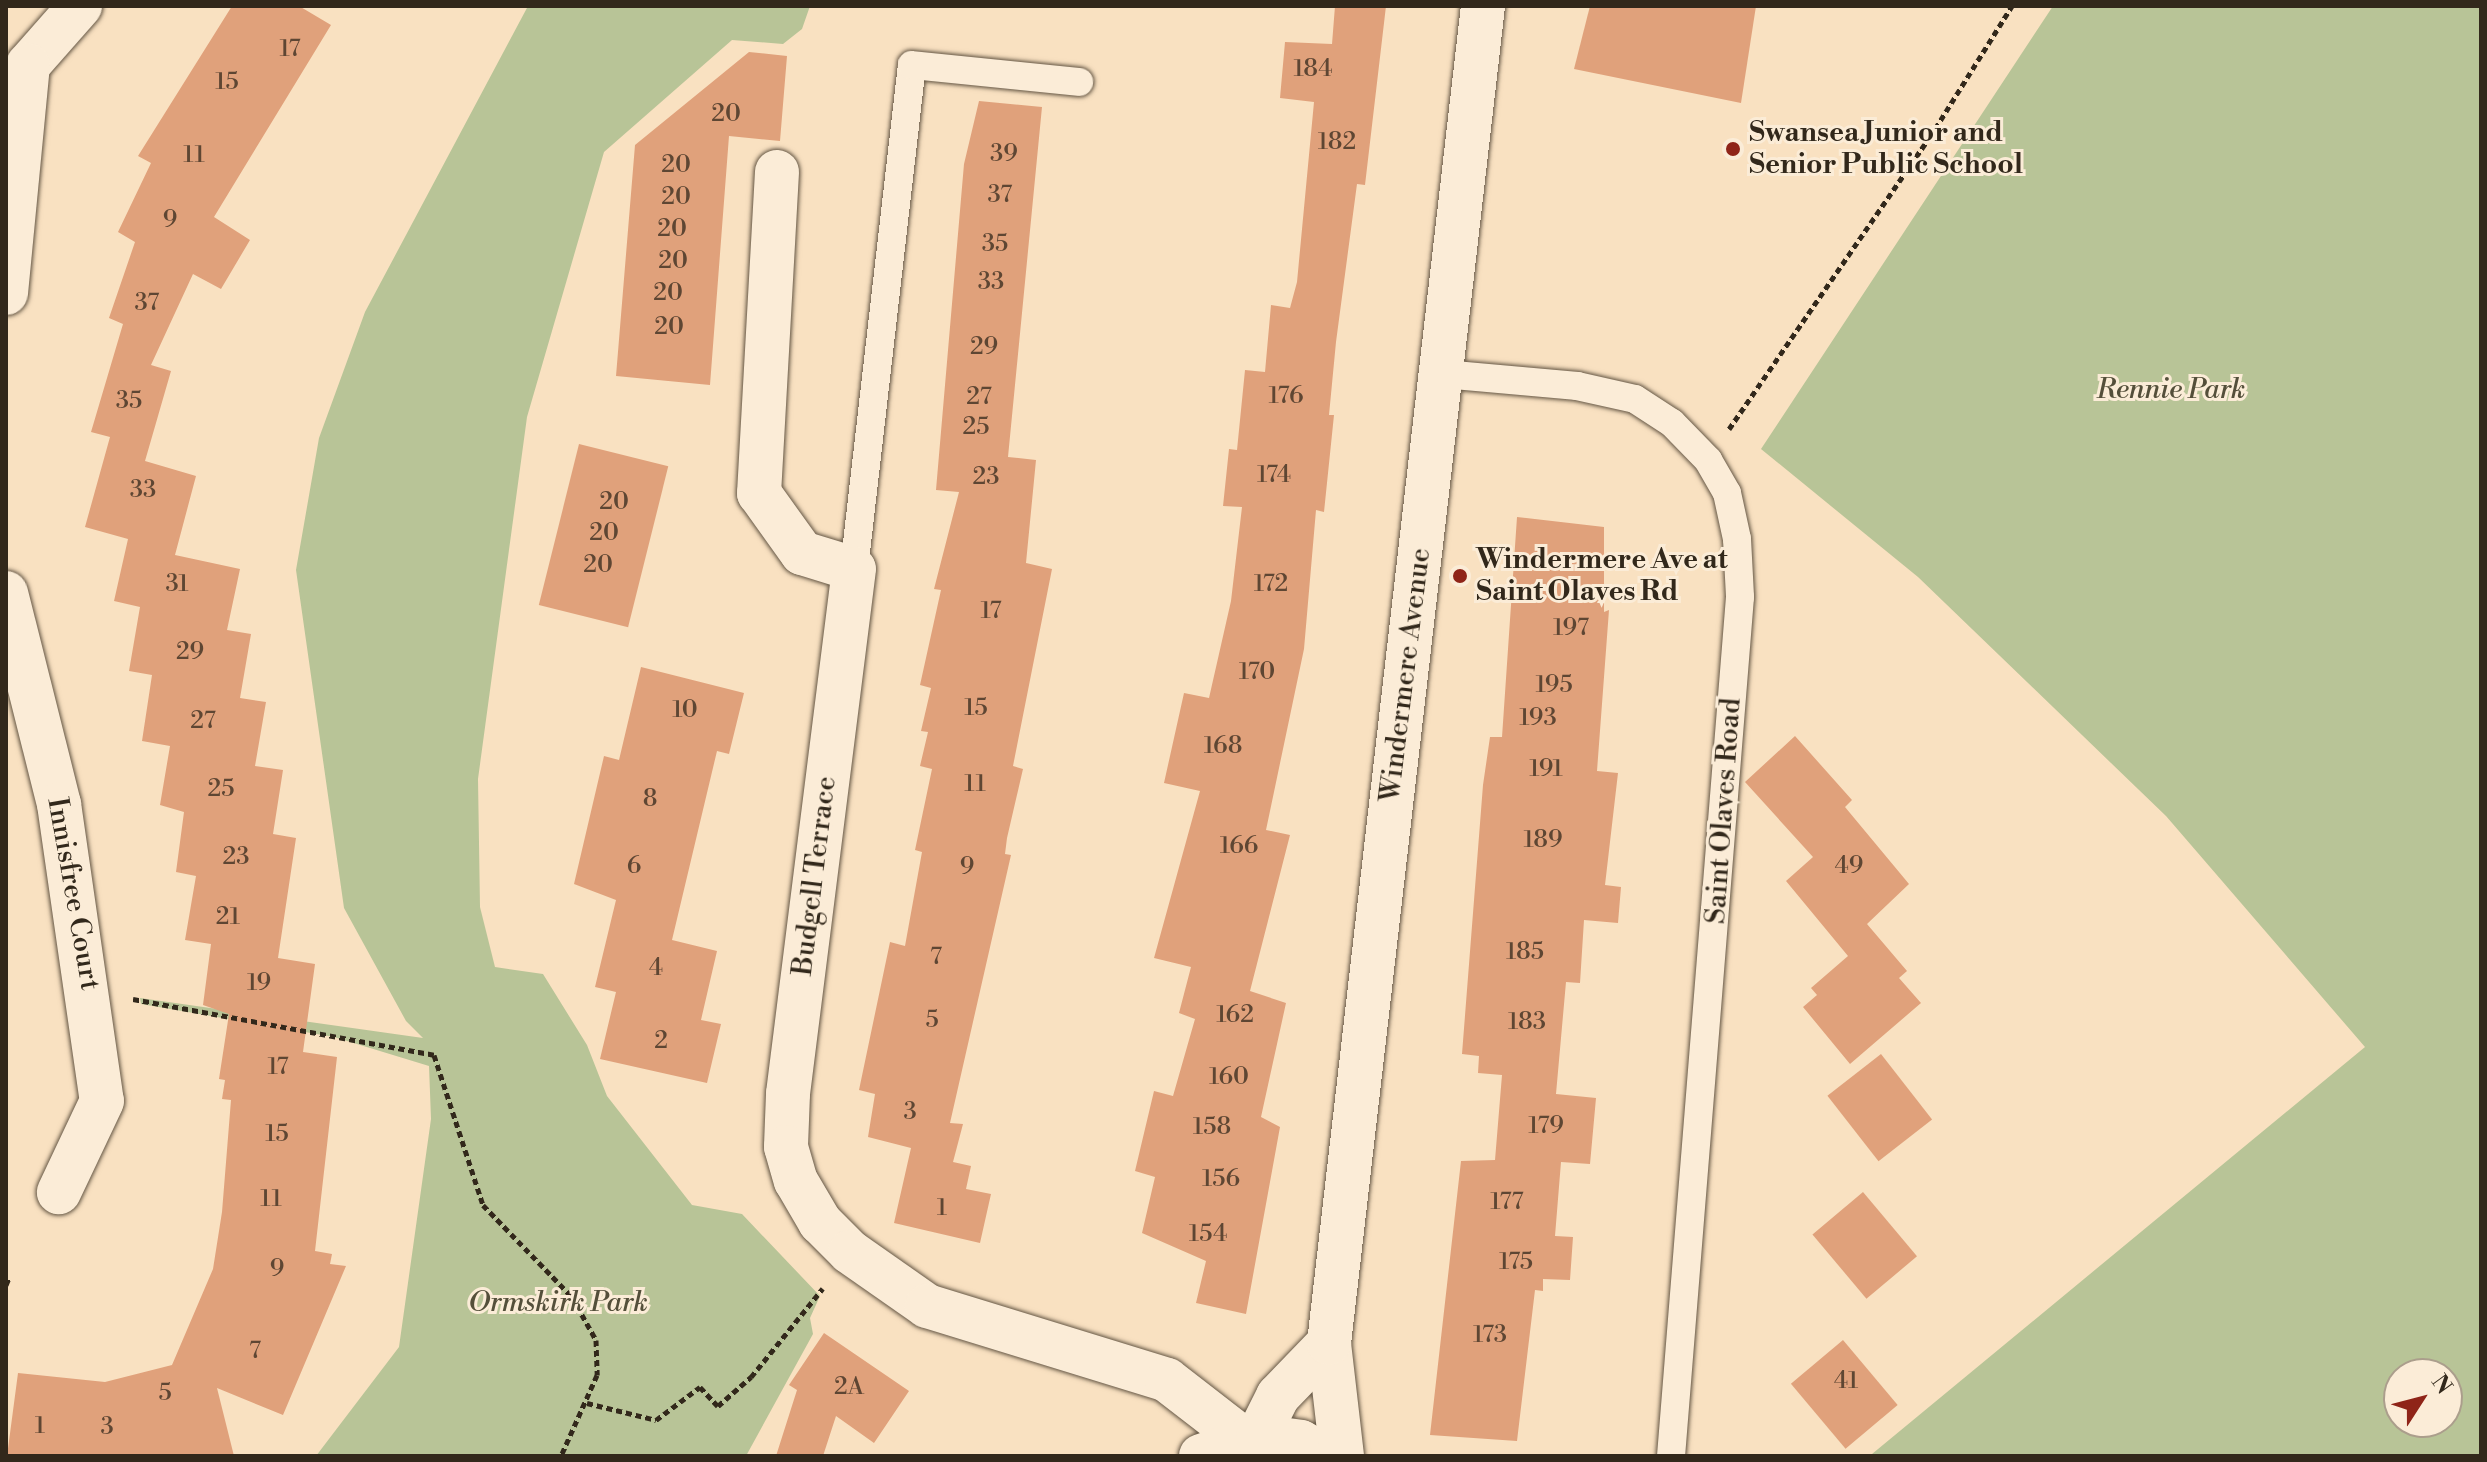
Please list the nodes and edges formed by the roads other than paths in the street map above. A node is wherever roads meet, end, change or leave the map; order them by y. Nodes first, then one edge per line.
1 (80, 6) edge
2 (1483, 6) edge
3 (17, 63) edge
4 (1079, 82) dead end
5 (777, 172) dead end
6 (6, 293) edge
7 (1443, 374) junction
8 (854, 569) junction
9 (6, 593) edge
10 (59, 1192) dead end
11 (1329, 1343) junction
12 (1179, 1391) junction
13 (1250, 1437) junction
14 (1191, 1456) edge
15 (1201, 1456) edge
16 (1325, 1456) edge
17 (1342, 1456) edge
18 (1671, 1456) edge

1 - 3 street
2 - 7 street, Windermere Avenue
3 - 6 street
4 - 8 lane
5 - 8 street
7 - 11 street, Windermere Avenue
7 - 18 lane, Saint Olaves Road
8 - 12 street, Budgell Terrace
9 - 10 street, Innisfree Court
11 - 13 street
11 - 17 street, Windermere Avenue
12 - 13 street, Budgell Terrace
12 - 14 street
13 - 15 street
13 - 16 street

